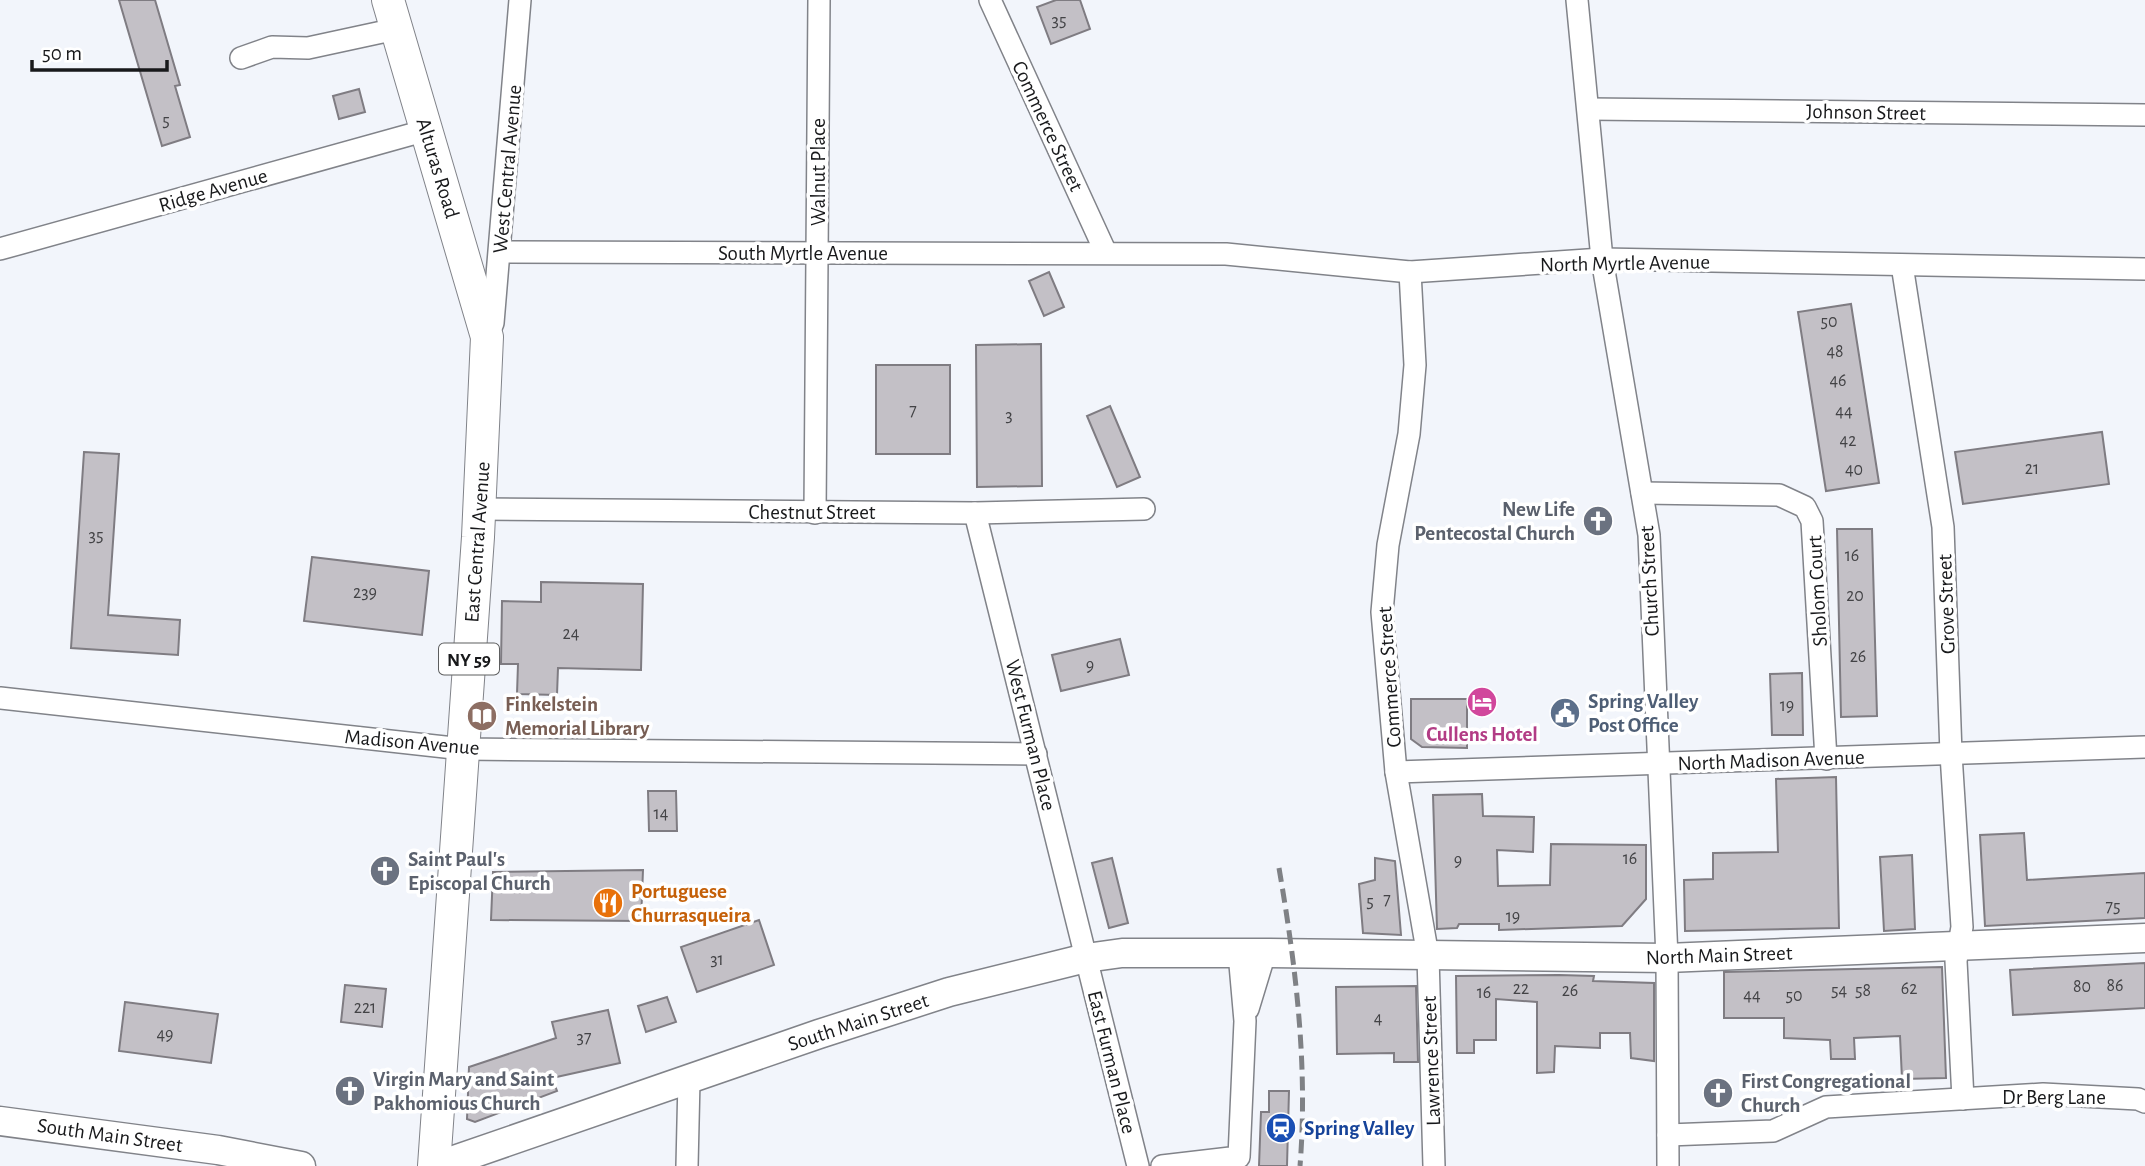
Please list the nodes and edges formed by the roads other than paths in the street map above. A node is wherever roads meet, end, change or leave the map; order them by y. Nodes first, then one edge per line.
1 (520, 0) edge
2 (819, 0) edge
3 (990, 0) edge
4 (1577, 0) edge
5 (392, 15) edge
6 (241, 58) dead end
7 (1588, 109) junction
8 (2145, 115) edge
9 (427, 130) junction
10 (0, 249) edge
11 (500, 253) junction
12 (1106, 253) junction
13 (818, 254) junction
14 (1602, 259) junction
15 (1902, 265) junction
16 (2145, 269) edge
17 (1410, 272) junction
18 (487, 337) junction
19 (1642, 493) junction
20 (479, 509) junction
21 (1144, 509) dead end
22 (815, 513) junction
23 (975, 513) junction
24 (0, 698) edge
25 (2145, 747) edge
26 (463, 749) junction
27 (1036, 754) junction
28 (1951, 754) junction
29 (1826, 758) junction
30 (1658, 764) junction
31 (1396, 772) junction
32 (2145, 938) edge
33 (1959, 945) junction
34 (1252, 953) junction
35 (1293, 953) joint
36 (1428, 956) junction
37 (1086, 958) junction
38 (1667, 958) junction
39 (689, 1080) junction
40 (1963, 1099) junction
41 (2145, 1102) edge
42 (0, 1121) edge
43 (1668, 1135) junction
44 (302, 1166) edge
45 (436, 1166) edge
46 (687, 1166) edge
47 (1138, 1166) edge
48 (1161, 1166) edge
49 (1434, 1166) edge
50 (1668, 1166) edge

1 - 11 street, West Central Avenue
2 - 13 street, Walnut Place
3 - 12 street, Commerce Street
4 - 7 street, Church Street
5 - 6 street
5 - 9 main road, Alturas Road / NY 59
7 - 8 street, Johnson Street
7 - 14 street, Church Street
9 - 10 street, Ridge Avenue
9 - 18 main road, Alturas Road / NY 59
11 - 13 street, South Myrtle Avenue
11 - 18 street, West Central Avenue
12 - 13 street, South Myrtle Avenue
12 - 17 street, North Myrtle Avenue
13 - 22 street, Walnut Place
14 - 15 street, North Myrtle Avenue
14 - 17 street, North Myrtle Avenue
14 - 19 street, Church Street
15 - 16 street, North Myrtle Avenue
15 - 28 street, Grove Street
17 - 31 street, Commerce Street
18 - 20 main road, East Central Avenue / NY 59
19 - 29 street, Sholom Court
19 - 30 street, Church Street
20 - 22 street, Chestnut Street
20 - 26 main road, East Central Avenue / NY 59
21 - 23 street, Chestnut Street
22 - 23 street, Chestnut Street
23 - 27 street, West Furman Place
24 - 26 street, Madison Avenue
25 - 28 street, North Madison Avenue
26 - 27 street, Madison Avenue
26 - 45 main road, East Central Avenue / NY 59
27 - 37 street, West Furman Place
28 - 29 street, North Madison Avenue
28 - 33 street, Grove Street
29 - 30 street, North Madison Avenue
30 - 31 street, North Madison Avenue
30 - 38 street, Church Street
31 - 36 street, Commerce Street
32 - 33 main road, North Main Street
33 - 38 main road, North Main Street
33 - 40 street
34 - 35 main road, South Main Street
34 - 37 main road, South Main Street
34 - 48 street
35 - 36 main road, North Main Street
36 - 38 main road, North Main Street
36 - 49 street, Lawrence Street
37 - 39 main road, South Main Street
37 - 47 street, East Furman Place
38 - 43 street, Church Street
39 - 45 main road, South Main Street
39 - 46 street
40 - 41 street, Dr Berg Lane
40 - 43 street, Dr Berg Lane
42 - 44 main road, South Main Street
43 - 50 street, Church Street

